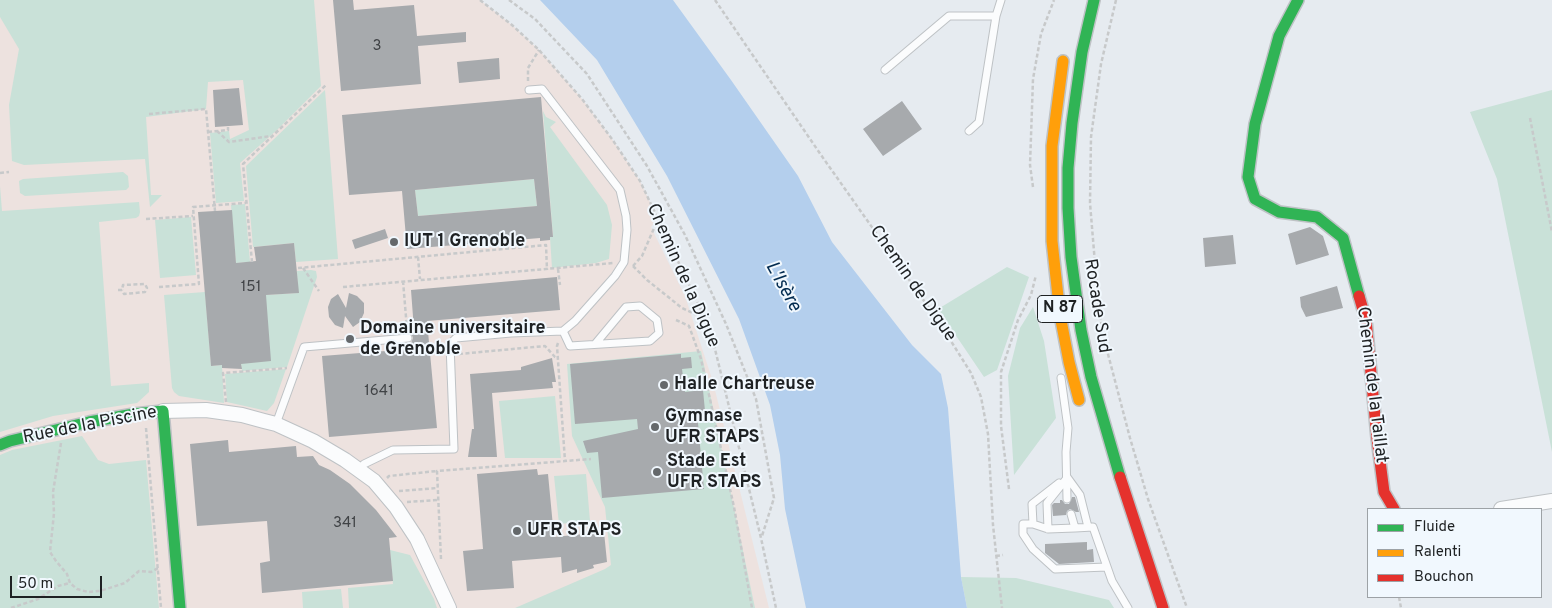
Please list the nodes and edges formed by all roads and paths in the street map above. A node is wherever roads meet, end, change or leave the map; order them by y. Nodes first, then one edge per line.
1 (480, 0) edge
2 (509, 0) edge
3 (715, 0) edge
4 (1001, 0) edge
5 (1054, 0) edge
6 (1094, 0) edge
7 (1116, 0) edge
8 (1298, 0) edge
9 (996, 16) junction
10 (540, 50) junction
11 (1064, 51) dead end
12 (885, 70) dead end
13 (326, 85) dead end
14 (528, 90) joint
15 (149, 114) dead end
16 (1530, 118) dead end
17 (228, 127) dead end
18 (217, 131) junction
19 (969, 131) dead end
20 (208, 132) junction
21 (273, 136) junction
22 (9, 172) dead end
23 (0, 173) edge
24 (1033, 193) dead end
25 (246, 202) junction
26 (214, 205) junction
27 (214, 211) dead end
28 (194, 216) junction
29 (146, 219) dead end
30 (658, 219) junction
31 (1552, 232) edge
32 (1052, 240) junction
33 (418, 256) junction
34 (624, 260) junction
35 (252, 262) dead end
36 (633, 266) junction
37 (298, 268) dead end
38 (303, 268) junction
39 (558, 269) junction
40 (547, 270) junction
41 (1037, 272) dead end
42 (420, 279) junction
43 (403, 281) junction
44 (200, 284) junction
45 (204, 284) dead end
46 (560, 285) dead end
47 (343, 286) dead end
48 (159, 287) dead end
49 (120, 290) joint
50 (319, 291) dead end
51 (703, 314) junction
52 (676, 320) dead end
53 (1054, 329) dead end
54 (563, 331) junction
55 (408, 338) joint
56 (596, 343) junction
57 (451, 355) junction
58 (558, 358) junction
59 (1060, 366) dead end
60 (288, 368) dead end
61 (223, 369) dead end
62 (223, 373) junction
63 (226, 405) dead end
64 (163, 411) junction
65 (1083, 412) dead end
66 (146, 424) dead end
67 (276, 424) junction
68 (61, 437) dead end
69 (0, 445) edge
70 (591, 459) dead end
71 (565, 461) junction
72 (359, 470) junction
73 (436, 471) junction
74 (387, 477) dead end
75 (1067, 477) junction
76 (437, 488) junction
77 (1008, 489) dead end
78 (395, 491) dead end
79 (1067, 499) dead end
80 (438, 500) junction
81 (1552, 501) edge
82 (403, 502) dead end
83 (1393, 508) edge
84 (1507, 508) edge
85 (1071, 514) dead end
86 (1033, 524) junction
87 (1088, 527) junction
88 (1075, 528) junction
89 (1048, 529) junction
90 (761, 538) junction
91 (1003, 555) dead end
92 (996, 556) junction
93 (441, 563) dead end
94 (1107, 567) junction
95 (158, 568) junction
96 (70, 583) junction
97 (11, 608) edge
98 (161, 608) edge
99 (180, 608) edge
100 (449, 608) edge
101 (752, 608) edge
102 (776, 608) edge
103 (1002, 608) edge
104 (1128, 608) edge
105 (1163, 608) edge
106 (1187, 608) edge

1 - 10 path, Chemin de la Digue
2 - 90 path
3 - 92 path, Chemin de Digue
4 - 9 lane
5 - 24 path
6 - 105 main road, Rocade Sud / N 87
7 - 106 path
8 - 83 main road, Chemin de la Taillat
9 - 12 lane
9 - 19 lane
10 - 14 path
10 - 30 path, Chemin de la Digue
11 - 32 main road, Rocade Sud / N 87
13 - 21 path
14 - 34 lane
15 - 20 path
16 - 31 path
17 - 18 path
18 - 20 path
18 - 21 path
20 - 26 path
21 - 25 path
22 - 23 path
25 - 26 path
25 - 35 path
26 - 27 path
26 - 28 path
28 - 29 path
28 - 44 path
30 - 36 path
30 - 51 path, Chemin de la Digue
32 - 53 lane
32 - 65 main road, Rocade Sud / N 87
33 - 38 path
33 - 40 path
33 - 42 path
34 - 36 path
34 - 39 path
34 - 54 lane
36 - 51 path
37 - 38 path
38 - 50 path
39 - 40 path
39 - 46 path
40 - 42 path
41 - 77 path
42 - 43 path
43 - 47 path
43 - 55 path
44 - 45 path
44 - 48 path
49 - 49 path
51 - 90 path, Chemin de la Digue
52 - 101 path
54 - 56 lane
54 - 57 lane
54 - 58 path
55 - 67 lane
56 - 56 lane
57 - 58 path
57 - 72 lane
58 - 71 path
59 - 75 lane
60 - 62 path
61 - 62 path
62 - 63 path
64 - 67 street, Rue de la Piscine
64 - 69 main road, Rue de la Piscine
64 - 99 main road
66 - 95 path
67 - 72 street, Rue de la Piscine
68 - 96 path
70 - 71 path
71 - 73 path
72 - 100 street, Rue de la Piscine
73 - 74 path
73 - 76 path
75 - 79 lane
75 - 86 lane
75 - 87 lane
75 - 89 lane
76 - 78 path
76 - 80 path
80 - 82 path
80 - 93 path
81 - 84 street
85 - 88 lane
86 - 89 lane
86 - 94 lane
87 - 88 lane
87 - 94 lane
88 - 89 lane
90 - 102 path, Chemin de la Digue
91 - 92 path
92 - 103 path, Chemin de Digue
94 - 104 lane
95 - 96 path
95 - 98 path
96 - 97 path

